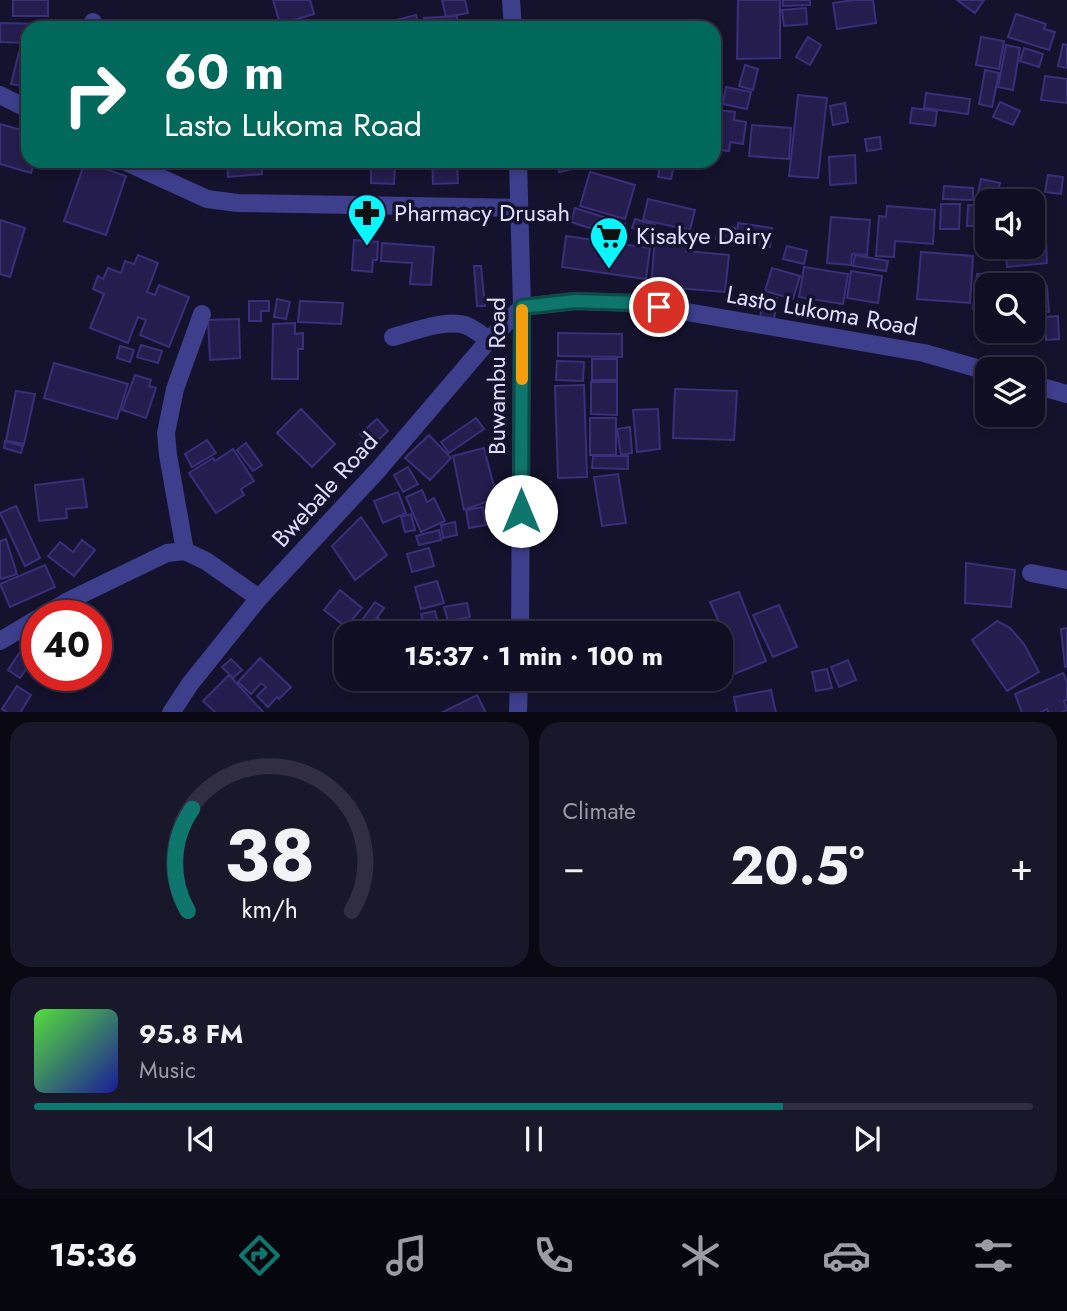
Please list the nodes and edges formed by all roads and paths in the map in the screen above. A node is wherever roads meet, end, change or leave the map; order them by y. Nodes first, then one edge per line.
1 (511, 0) edge
2 (512, 21) edge
3 (0, 95) edge
4 (21, 106) edge
5 (139, 168) edge
6 (518, 168) edge
7 (519, 208) junction
8 (522, 307) junction
9 (202, 314) dead end
10 (393, 337) dead end
11 (489, 340) junction
12 (975, 368) edge
13 (1045, 388) edge
14 (1067, 394) edge
15 (184, 551) junction
16 (1031, 573) dead end
17 (1067, 580) edge
18 (259, 598) junction
19 (70, 600) edge
20 (520, 621) edge
21 (21, 629) edge
22 (0, 641) edge
23 (519, 691) edge
24 (171, 712) edge
25 (518, 712) edge

1 - 2 street
3 - 4 street
5 - 7 street
6 - 7 street, Buwambu Road
7 - 8 street, Buwambu Road
8 - 11 street, Bwebale Road
8 - 12 street, Lasto Lukoma Road
8 - 20 street, Buwambu Road
9 - 15 street
10 - 11 street
11 - 18 street, Bwebale Road
13 - 14 street
15 - 18 street
15 - 19 street
16 - 17 street
18 - 24 street, Bwebale Road
21 - 22 street
23 - 25 street

